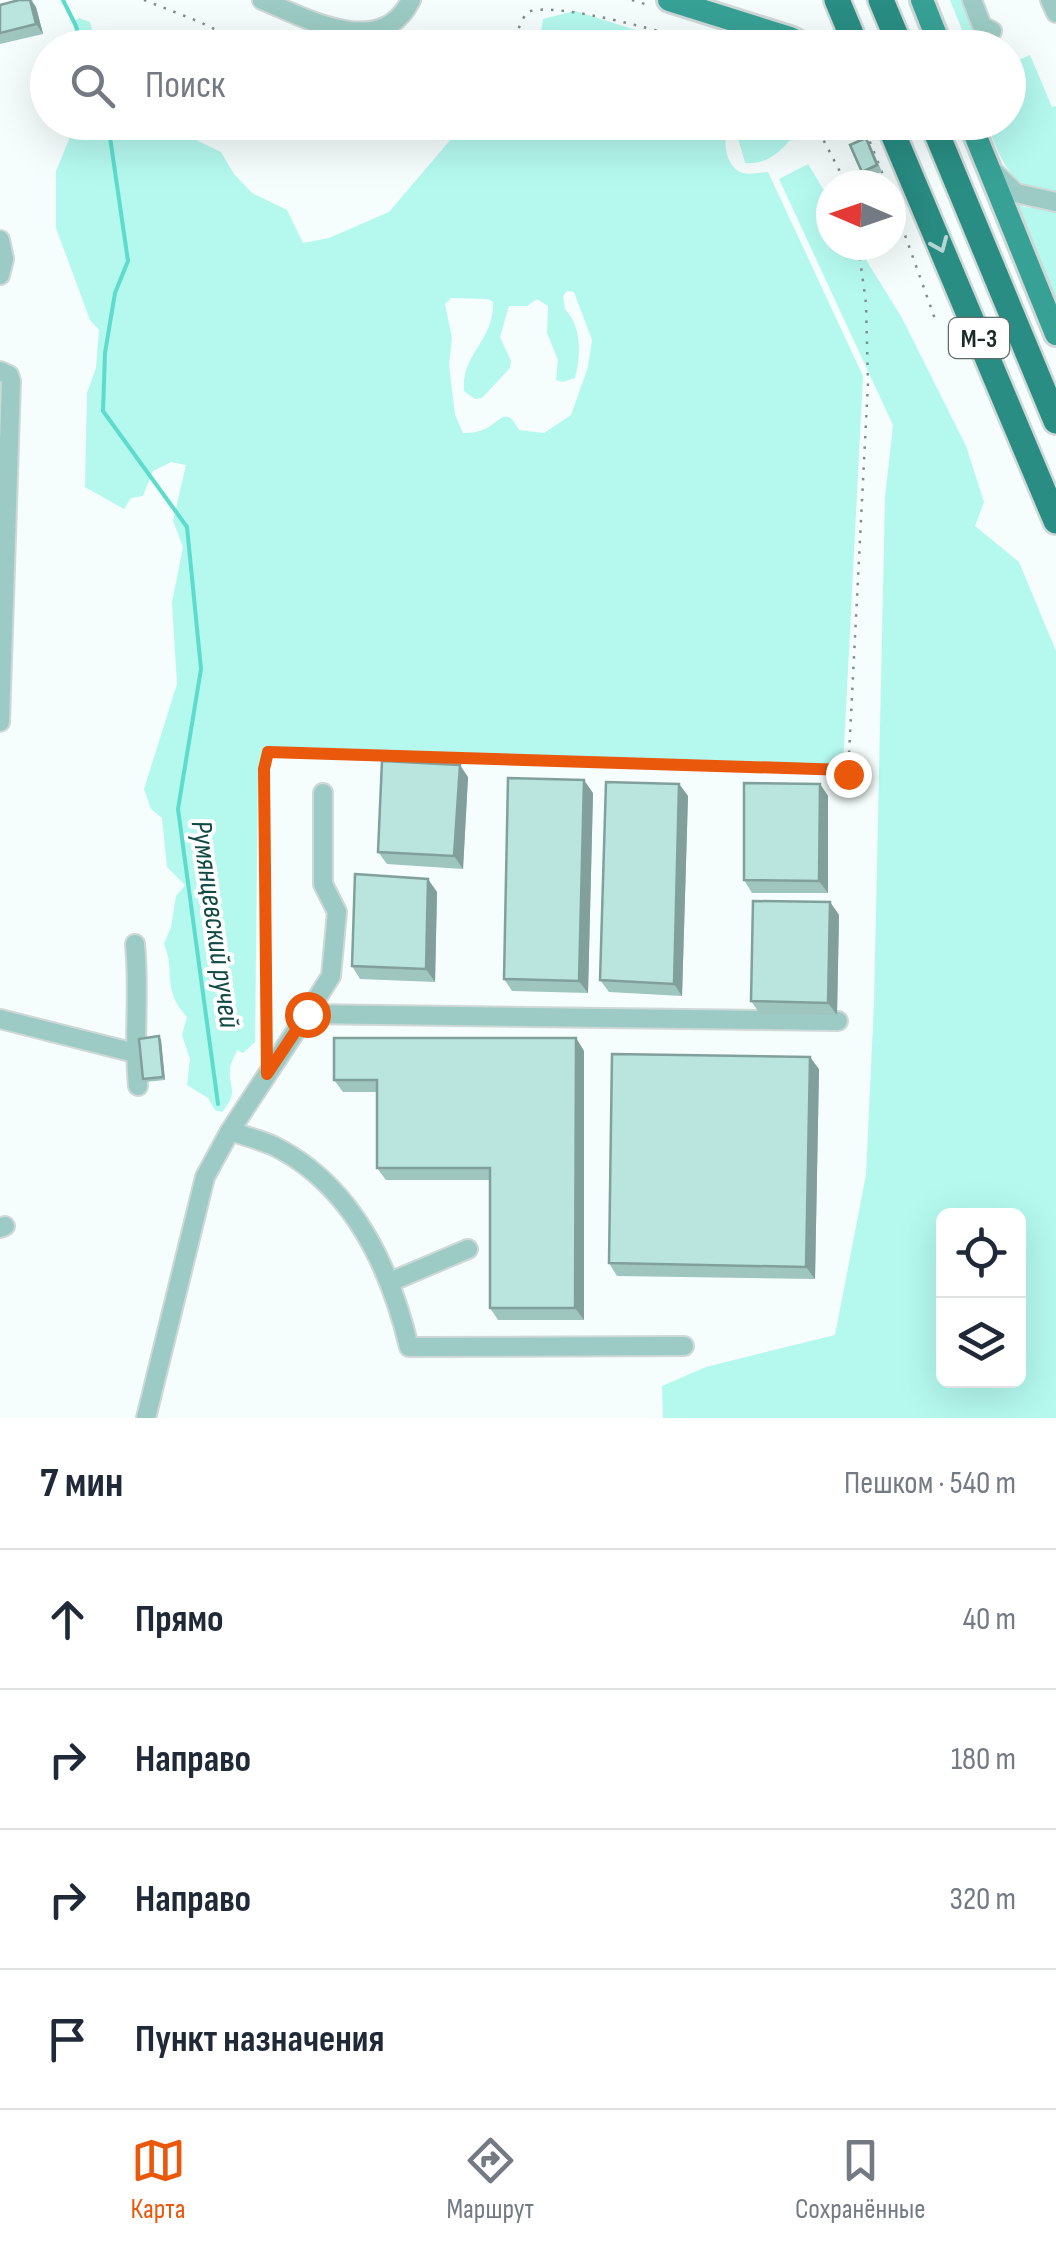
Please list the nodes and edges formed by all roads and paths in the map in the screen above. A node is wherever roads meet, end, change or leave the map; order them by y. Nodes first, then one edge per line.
1 (144, 0) edge
2 (262, 0) edge
3 (291, 0) edge
4 (400, 0) edge
5 (411, 0) edge
6 (669, 0) edge
7 (838, 0) edge
8 (881, 0) edge
9 (922, 0) edge
10 (972, 0) edge
11 (1050, 0) edge
12 (557, 4) dead end
13 (593, 8) dead end
14 (1056, 13) edge
15 (216, 30) edge
16 (342, 30) edge
17 (374, 30) edge
18 (520, 30) edge
19 (660, 30) edge
20 (765, 30) edge
21 (850, 30) edge
22 (894, 30) edge
23 (934, 30) edge
24 (990, 30) edge
25 (822, 140) edge
26 (865, 140) edge
27 (877, 140) edge
28 (884, 140) edge
29 (895, 140) edge
30 (939, 140) edge
31 (977, 140) edge
32 (902, 156) junction
33 (986, 162) junction
34 (870, 165) edge
35 (839, 170) edge
36 (861, 170) edge
37 (872, 170) edge
38 (882, 170) edge
39 (1056, 202) edge
40 (906, 238) edge
41 (0, 240) edge
42 (860, 260) edge
43 (0, 275) edge
44 (935, 319) dead end
45 (1056, 334) edge
46 (1, 370) edge
47 (1056, 421) edge
48 (1056, 521) edge
49 (0, 722) edge
50 (323, 793) dead end
51 (136, 944) dead end
52 (307, 1014) junction
53 (0, 1019) edge
54 (838, 1021) dead end
55 (134, 1054) junction
56 (267, 1074) junction
57 (138, 1086) dead end
58 (230, 1131) junction
59 (468, 1249) dead end
60 (390, 1282) junction
61 (684, 1346) dead end
62 (146, 1418) edge

1 - 15 path
2 - 16 street
3 - 4 street
5 - 17 street
6 - 20 main road
7 - 21 highway
8 - 22 highway
9 - 23 main road
10 - 24 street
11 - 14 street
12 - 18 path
13 - 19 path
25 - 35 path
26 - 36 path
27 - 38 path
28 - 32 main road
29 - 32 highway, М-3
30 - 47 highway, М-3
31 - 33 main road
32 -> 48 highway, М-3
33 - 39 street
33 - 45 main road
34 - 37 path
40 - 44 path
41 - 43 street
42 - 56 path
46 - 49 street
50 - 52 street
51 - 55 street
52 - 54 street
52 - 56 street
53 - 55 street
55 - 57 street
56 - 58 street
58 - 60 street
58 - 62 street
59 - 60 street
60 - 61 street

